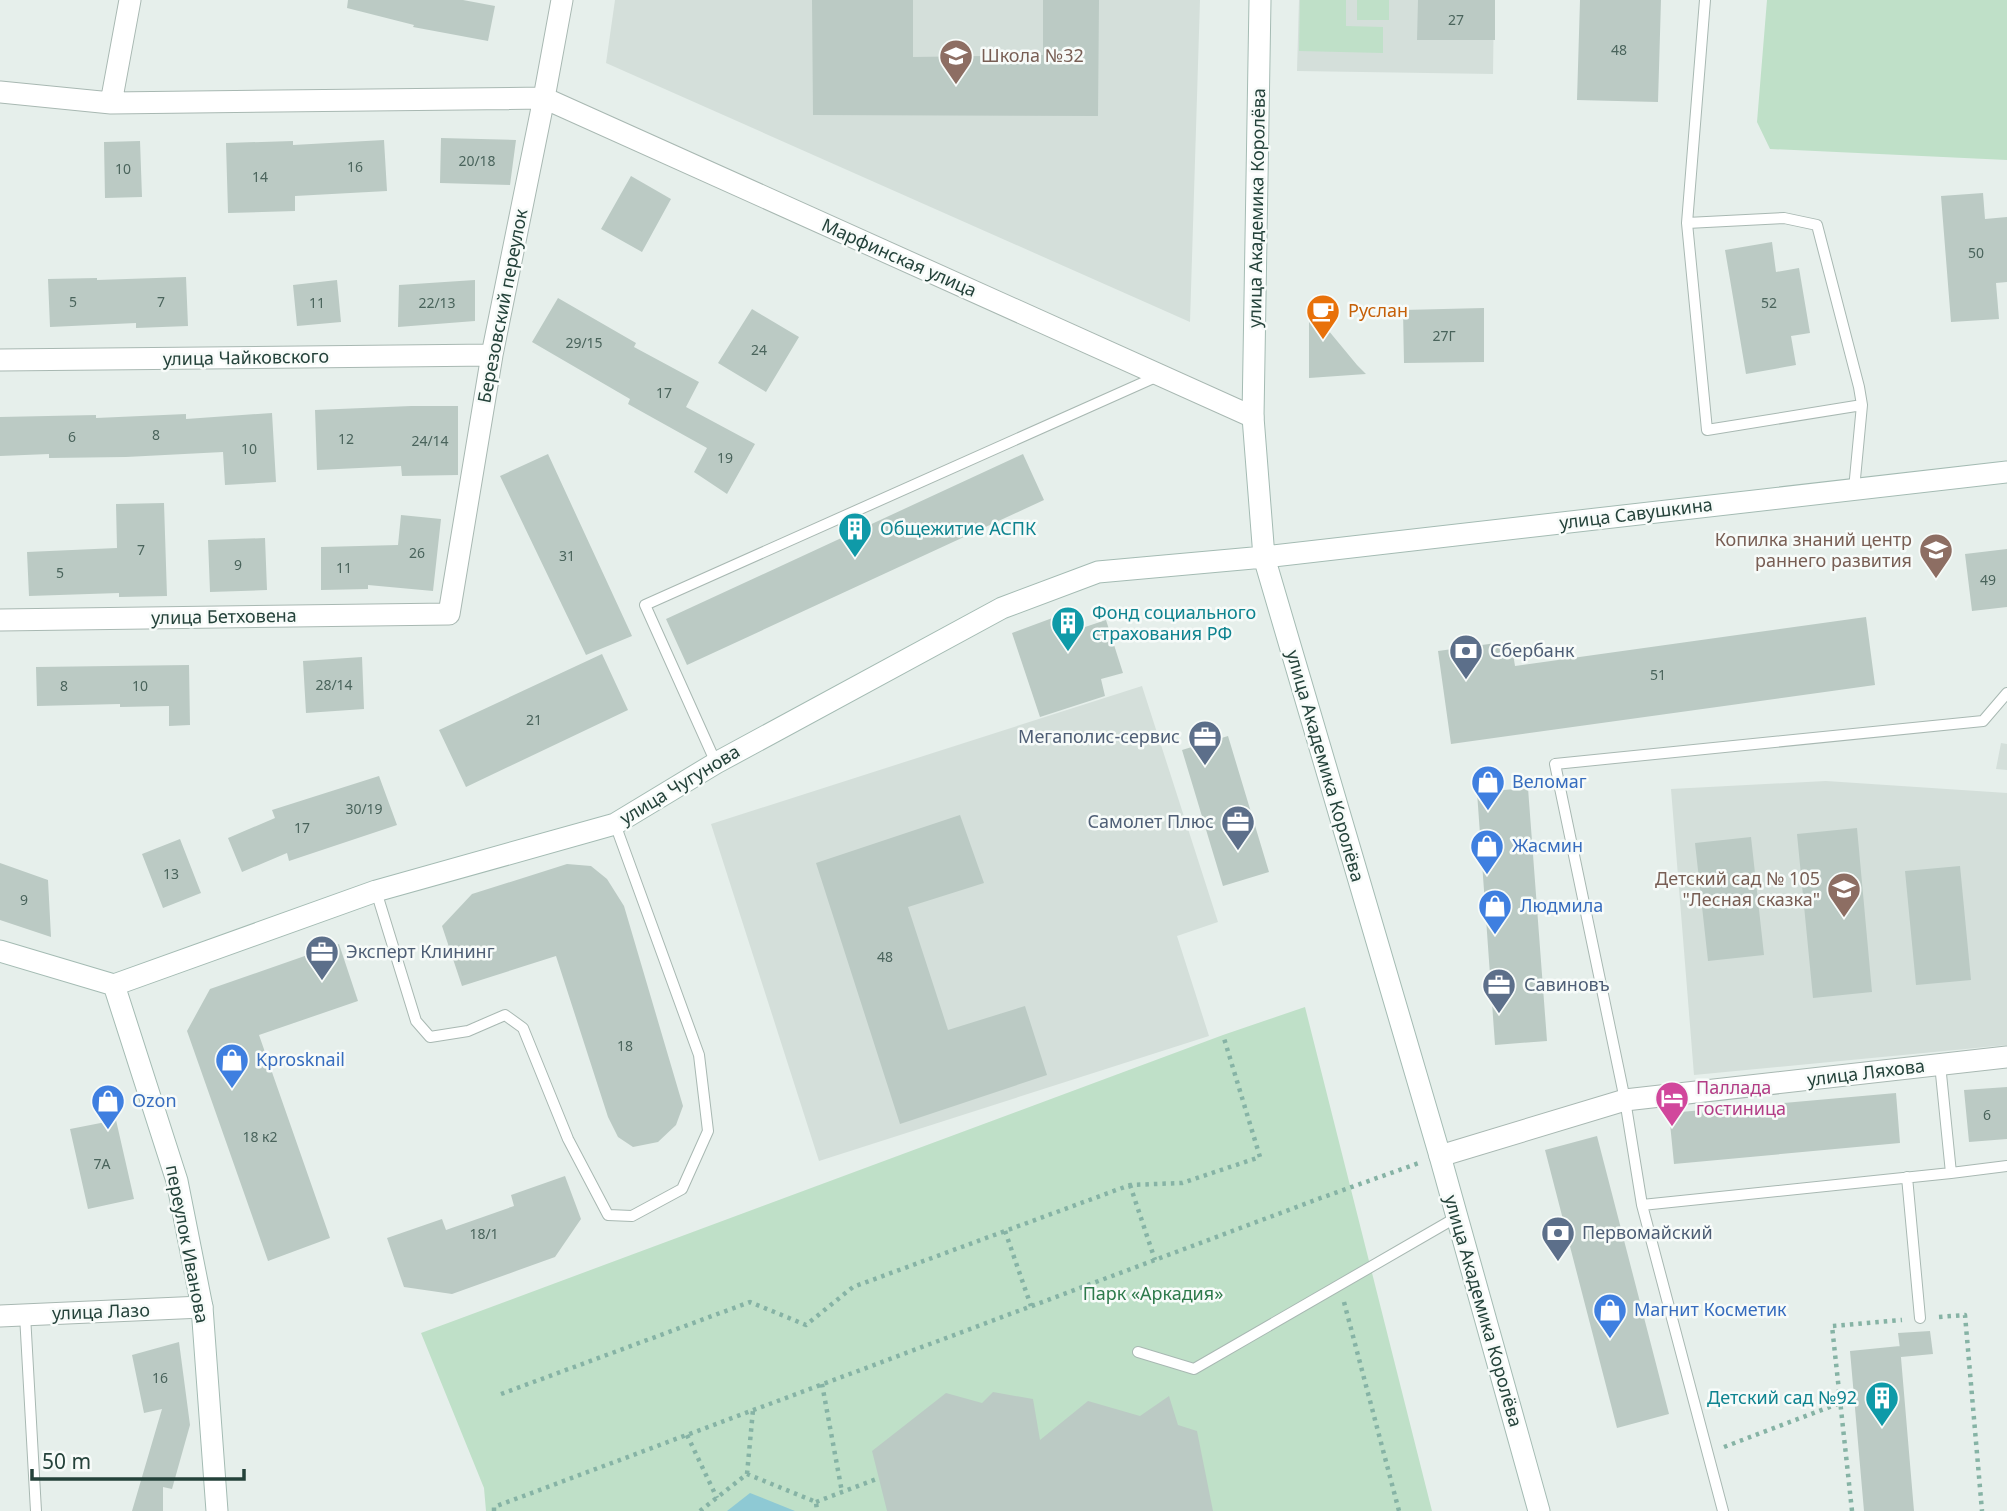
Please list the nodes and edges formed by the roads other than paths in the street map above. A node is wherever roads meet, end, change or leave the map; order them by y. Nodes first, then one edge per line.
1 (130, 0) edge
2 (562, 0) edge
3 (1261, 0) edge
4 (1705, 0) edge
5 (0, 92) edge
6 (544, 99) junction
7 (111, 103) junction
8 (1687, 223) junction
9 (492, 355) junction
10 (0, 360) edge
11 (1158, 376) junction
12 (1861, 405) junction
13 (1254, 417) junction
14 (2007, 471) edge
15 (1854, 489) junction
16 (1264, 556) junction
17 (449, 614) joint
18 (0, 620) edge
19 (2007, 693) edge
20 (716, 763) junction
21 (615, 824) junction
22 (376, 891) junction
23 (0, 951) edge
24 (114, 985) junction
25 (2007, 1058) edge
26 (1940, 1064) junction
27 (1625, 1100) junction
28 (1440, 1156) junction
29 (2007, 1167) edge
30 (1951, 1173) junction
31 (1907, 1177) junction
32 (1642, 1205) junction
33 (1457, 1217) junction
34 (202, 1307) junction
35 (25, 1315) junction
36 (0, 1316) edge
37 (1920, 1318) road end
38 (1139, 1352) dead end
39 (35, 1511) edge
40 (217, 1511) edge
41 (1539, 1511) edge
42 (1723, 1511) edge

1 - 7 street
2 - 6 street, Березовский переулок
3 - 13 street, улица Академика Королёва
4 - 8 lane
5 - 7 street
6 - 7 street
6 - 9 street, Березовский переулок
6 - 11 street, Марфинская улица
8 - 12 lane
8 - 12 lane
9 - 10 street, улица Чайковского
9 - 17 street, Березовский переулок
11 - 13 street, Марфинская улица
11 - 20 lane
12 - 15 lane
13 - 16 street, улица Академика Королёва
14 - 15 street, улица Савушкина
15 - 16 street, улица Савушкина
16 - 20 street, улица Чугунова
16 - 28 street, улица Академика Королёва
17 - 18 street, улица Бетховена
19 - 27 lane
20 - 21 street, улица Чугунова
21 - 22 street, улица Чугунова
21 - 22 lane
22 - 24 street, улица Чугунова
23 - 24 street
24 - 34 street, переулок Иванова
25 - 26 street, улица Ляхова
26 - 27 street, улица Ляхова
26 - 30 lane
27 - 28 street, улица Ляхова
27 - 32 lane
28 - 33 street, улица Академика Королёва
29 - 30 lane
30 - 31 lane
31 - 32 lane
31 - 37 lane
32 - 42 lane
33 - 38 lane
33 - 41 street, улица Академика Королёва
34 - 35 street, улица Лазо
34 - 40 street, переулок Иванова
35 - 36 street, улица Лазо
35 - 39 lane

